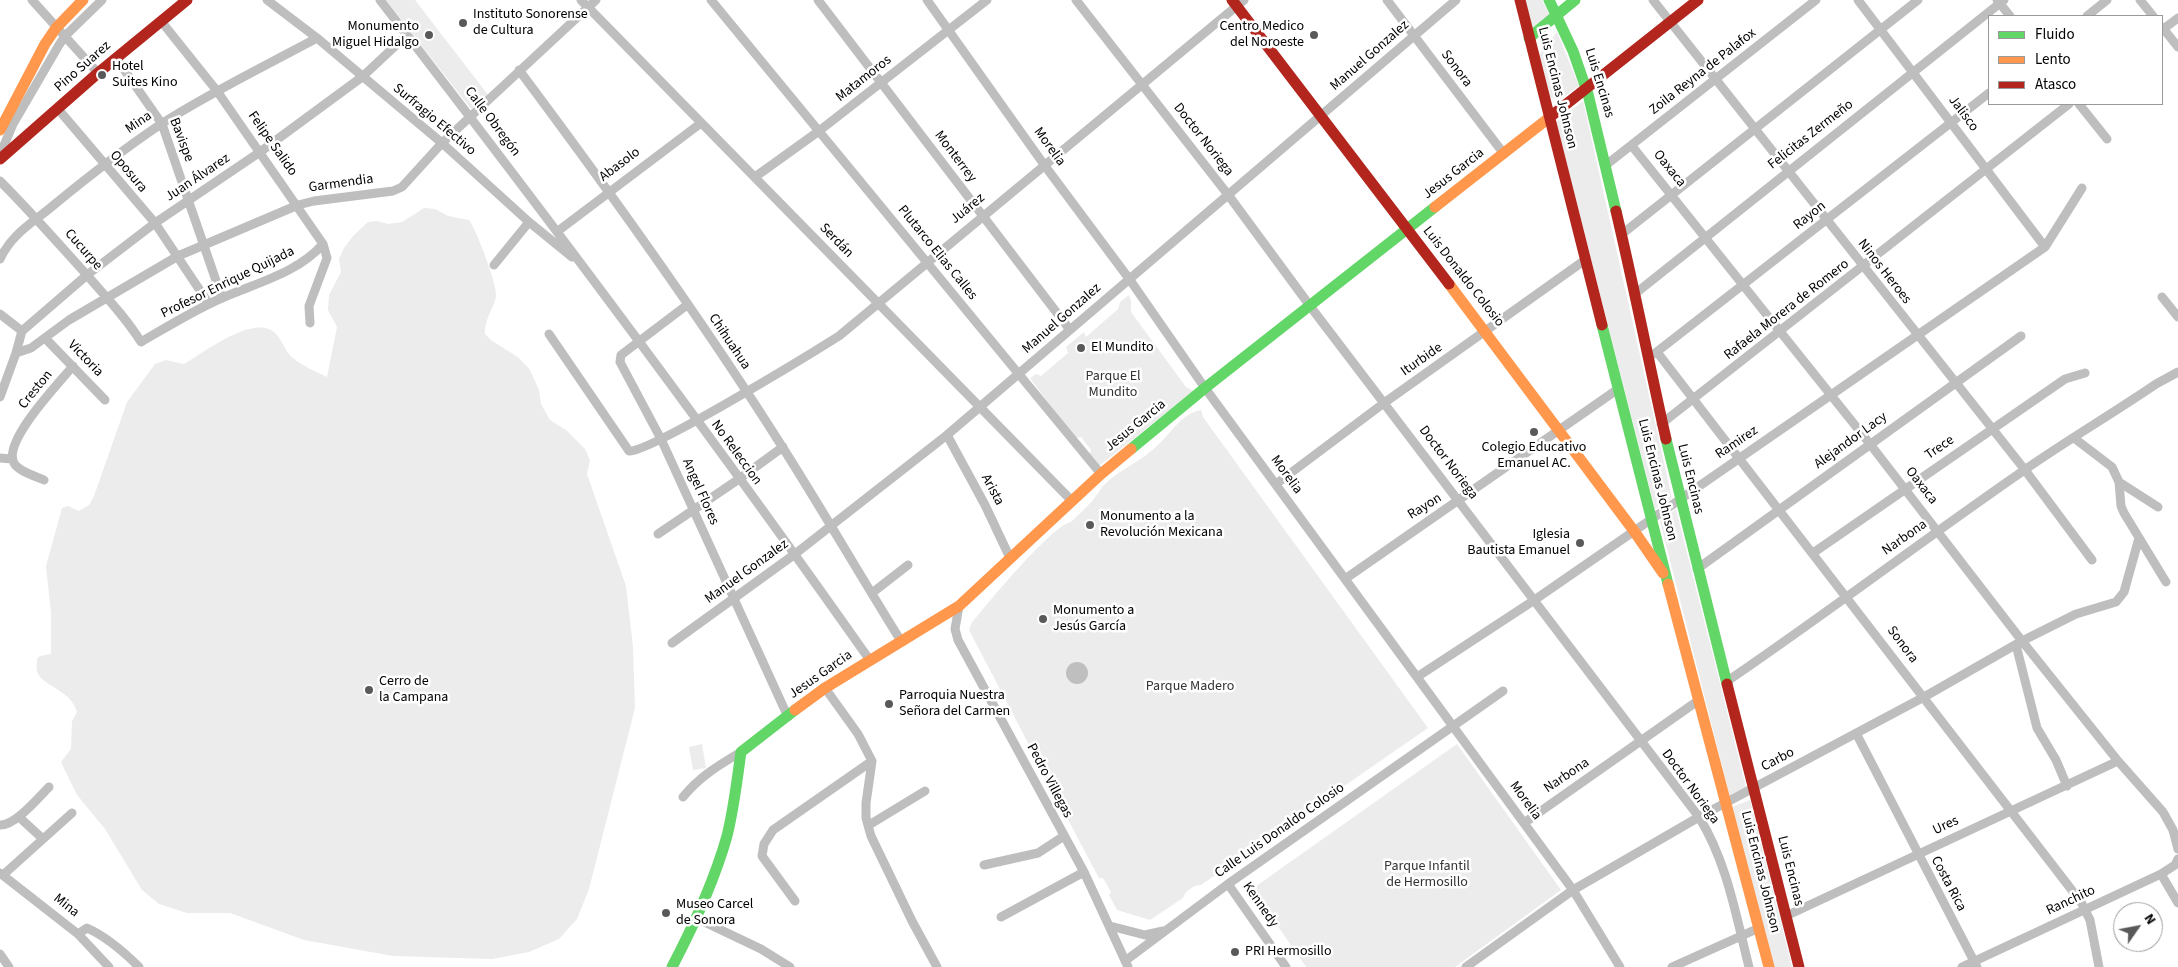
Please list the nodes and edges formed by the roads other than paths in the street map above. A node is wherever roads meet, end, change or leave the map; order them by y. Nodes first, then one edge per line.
1 (32, 0) edge
2 (84, 0) edge
3 (102, 0) edge
4 (187, 0) edge
5 (266, 0) edge
6 (284, 0) edge
7 (380, 0) edge
8 (581, 0) edge
9 (596, 0) edge
10 (711, 0) edge
11 (818, 0) edge
12 (927, 0) edge
13 (987, 0) edge
14 (1076, 0) edge
15 (1387, 0) edge
16 (1456, 0) edge
17 (1520, 0) edge
18 (1548, 0) edge
19 (1575, 0) edge
20 (1654, 0) edge
21 (1698, 0) edge
22 (1816, 0) edge
23 (1858, 0) edge
24 (1918, 0) edge
25 (2107, 0) edge
26 (2140, 0) edge
27 (2000, 1) edge
28 (1237, 2) edge
29 (277, 7) junction
30 (588, 7) junction
31 (1556, 15) junction
32 (2009, 15) edge
33 (2088, 15) edge
34 (2152, 15) edge
35 (2178, 18) edge
36 (161, 21) junction
37 (1670, 22) junction
38 (56, 28) junction
39 (2163, 28) edge
40 (1881, 29) junction
41 (950, 30) junction
42 (2163, 30) edge
43 (407, 35) junction
44 (65, 36) junction
45 (1414, 36) junction
46 (317, 38) junction
47 (1529, 38) junction
48 (2178, 47) edge
49 (116, 58) junction
50 (519, 70) junction
51 (1914, 72) junction
52 (98, 73) junction
53 (362, 77) junction
54 (1716, 79) junction
55 (881, 83) junction
56 (1142, 84) junction
57 (1587, 88) junction
58 (217, 91) junction
59 (1988, 94) edge
60 (2068, 105) edge
61 (2080, 105) edge
62 (58, 108) junction
63 (471, 117) junction
64 (1320, 117) junction
65 (1550, 118) junction
66 (701, 123) junction
67 (1952, 123) junction
68 (162, 124) junction
69 (1754, 128) junction
70 (0, 130) edge
71 (819, 131) junction
72 (2107, 139) dead end
73 (7, 142) edge
74 (442, 143) junction
75 (1632, 146) junction
76 (260, 152) junction
77 (1504, 154) junction
78 (0, 155) edge
79 (0, 159) edge
80 (104, 164) junction
81 (1606, 165) junction
82 (1045, 166) junction
83 (1988, 169) junction
84 (1788, 171) junction
85 (755, 177) junction
86 (0, 181) edge
87 (2082, 188) dead end
88 (609, 191) junction
89 (1671, 193) junction
90 (1229, 196) junction
91 (189, 200) junction
92 (298, 204) junction
93 (982, 216) junction
94 (38, 218) junction
95 (1826, 221) junction
96 (529, 222) junction
97 (155, 223) junction
98 (1407, 230) junction
99 (558, 231) junction
100 (1622, 234) junction
101 (1705, 237) junction
102 (203, 244) junction
103 (323, 244) junction
104 (2045, 246) junction
105 (178, 256) junction
106 (0, 260) edge
107 (1586, 260) junction
108 (926, 262) junction
109 (580, 264) junction
110 (494, 265) dead end
111 (1863, 267) junction
112 (86, 275) junction
113 (1130, 280) junction
114 (1743, 285) junction
115 (1636, 293) junction
116 (2162, 297) dead end
117 (108, 298) junction
118 (222, 298) junction
119 (877, 303) junction
120 (209, 304) junction
121 (687, 305) junction
122 (1310, 306) junction
123 (0, 314) edge
124 (2178, 317) edge
125 (310, 323) dead end
126 (1070, 330) junction
127 (22, 331) junction
128 (1486, 332) junction
129 (1780, 332) junction
130 (549, 334) dead end
131 (1917, 336) junction
132 (2021, 336) dead end
133 (45, 338) junction
134 (637, 341) junction
135 (141, 342) joint
136 (18, 352) junction
137 (1657, 352) junction
138 (1648, 360) junction
139 (73, 366) junction
140 (2085, 372) dead end
141 (2178, 372) edge
142 (1019, 374) junction
143 (1954, 382) junction
144 (1205, 388) junction
145 (1618, 389) junction
146 (746, 391) junction
147 (1832, 395) junction
148 (0, 397) edge
149 (1694, 399) junction
150 (106, 400) dead end
151 (1384, 403) junction
152 (979, 408) junction
153 (696, 421) junction
154 (1662, 424) junction
155 (1992, 428) junction
156 (1559, 431) junction
157 (947, 435) junction
158 (2074, 438) junction
159 (661, 439) junction
160 (1870, 444) junction
161 (783, 447) junction
162 (0, 458) edge
163 (1740, 458) junction
164 (12, 459) junction
165 (2025, 470) junction
166 (1101, 474) junction
167 (739, 479) junction
168 (44, 480) dead end
169 (2119, 482) junction
170 (1276, 484) junction
171 (1906, 489) junction
172 (1679, 499) junction
173 (1072, 501) junction
174 (1460, 501) junction
175 (2158, 507) dead end
176 (694, 509) junction
177 (1779, 509) junction
178 (1651, 519) junction
179 (831, 526) junction
180 (1634, 531) junction
181 (1938, 531) junction
182 (658, 534) dead end
183 (2139, 538) junction
184 (1814, 553) junction
185 (795, 554) junction
186 (1010, 558) junction
187 (2092, 560) dead end
188 (908, 565) dead end
189 (1697, 569) junction
190 (1666, 576) junction
191 (1345, 579) junction
192 (2166, 582) dead end
193 (872, 593) junction
194 (1847, 596) junction
195 (733, 598) junction
196 (1533, 601) junction
197 (959, 606) junction
198 (900, 641) junction
199 (672, 643) dead end
200 (2019, 643) junction
201 (869, 659) junction
202 (1417, 677) junction
203 (1726, 682) junction
204 (825, 688) junction
205 (1503, 691) dead end
206 (1924, 697) junction
207 (1699, 700) junction
208 (788, 717) junction
209 (1453, 726) junction
210 (1856, 733) junction
211 (1640, 743) junction
212 (740, 752) junction
213 (872, 761) junction
214 (2118, 761) junction
215 (2067, 786) junction
216 (49, 788) dead end
217 (1754, 788) junction
218 (925, 791) dead end
219 (683, 797) dead end
220 (1727, 802) junction
221 (2011, 812) junction
222 (72, 813) dead end
223 (19, 817) junction
224 (1698, 817) junction
225 (1524, 823) junction
226 (0, 825) edge
227 (869, 825) junction
228 (1064, 836) junction
229 (43, 839) junction
230 (2178, 848) edge
231 (1917, 855) junction
232 (2178, 859) edge
233 (1742, 862) junction
234 (984, 865) dead end
235 (1724, 868) junction
236 (1084, 872) junction
237 (2, 874) edge
238 (2161, 874) junction
239 (1228, 884) junction
240 (1573, 890) junction
241 (796, 901) dead end
242 (2178, 902) edge
243 (2086, 910) junction
244 (1786, 916) junction
245 (1000, 917) dead end
246 (698, 919) junction
247 (1110, 926) junction
248 (1759, 928) junction
249 (1166, 931) junction
250 (78, 934) junction
251 (1741, 936) junction
252 (0, 954) edge
253 (1126, 964) edge
254 (1975, 964) edge
255 (9, 967) edge
256 (109, 967) edge
257 (139, 967) edge
258 (672, 967) edge
259 (790, 967) edge
260 (937, 967) edge
261 (1286, 967) edge
262 (1466, 967) edge
263 (1620, 967) edge
264 (1672, 967) edge
265 (1749, 967) edge
266 (1769, 967) edge
267 (1799, 967) edge
268 (1962, 967) edge
269 (2099, 967) edge

1 - 38 street
2 - 38 main road
3 - 44 street
4 - 36 main road, Pino Suarez
5 - 29 street, Surfragio Efectivo
6 - 29 street
7 - 43 street, Calle Obregón
8 - 30 street, Serdán
9 - 30 street, Garmendia
10 - 71 street, Plutarco Elias Calles
11 - 55 street, Monterrey
12 - 41 street, Morelia
13 - 41 street, Matamoros
14 - 56 street, Doctor Noriega
15 - 45 street, Sonora
16 - 45 street, Manuel Gonzalez
17 - 47 main road, Luis Encinas Johnson
18 - 31 main road, Luis Encinas
19 - 31 main road
20 - 37 street, Ninos Heroes
21 - 37 main road, Jesus Garcia
22 - 54 street, Zoila Reyna de Palafox
23 - 40 street, Jalisco
24 - 40 street
25 - 33 street
26 - 34 street
27 - 32 street
27 - 51 street, Felicitas Zermeño
28 - 56 street, Juárez
28 - 64 main road, Luis Donaldo Colosio
29 - 46 street, Surfragio Efectivo
30 - 50 street, Garmendia
30 - 66 street, Serdán
31 - 47 main road
31 - 57 main road, Luis Encinas
35 - 39 street
36 - 49 main road, Pino Suarez
36 - 58 street, Felipe Salido
37 - 54 street, Ninos Heroes
37 - 57 main road, Jesus Garcia
38 - 44 street
38 - 70 main road
40 - 51 street, Jalisco
40 - 69 street
41 - 55 street, Matamoros
41 - 82 street, Morelia
42 - 48 street
43 - 53 street, Juan Álvarez
43 - 63 street, Calle Obregón
44 - 52 street
44 - 73 street
45 - 64 street, Manuel Gonzalez
45 - 77 street, Sonora
46 - 53 street, Surfragio Efectivo
46 - 58 street, Mina
47 - 65 main road, Luis Encinas Johnson
49 - 52 main road, Pino Suarez
49 - 68 street, Bavispe
50 - 63 street, Garmendia
50 - 88 street, Chihuahua
51 - 67 street, Jalisco
51 - 84 street, Felicitas Zermeño
52 - 62 main road, Pino Suarez
53 - 74 street, Surfragio Efectivo
53 - 76 street, Juan Álvarez
54 - 69 street, Ninos Heroes
54 - 75 street, Zoila Reyna de Palafox
55 - 71 street, Matamoros
55 - 93 street, Monterrey
56 - 82 street, Juárez
56 - 90 street, Doctor Noriega
57 - 65 main road, Jesus Garcia
57 - 81 main road, Luis Encinas
58 - 68 street, Mina
58 - 76 street, Felipe Salido
59 - 67 street, Rayon
60 - 83 street, Rafaela Morera de Romero
61 - 72 street
62 - 73 main road, Pino Suarez
62 - 80 street, Oposura
63 - 74 street, Garmendia
63 - 99 street, Calle Obregón
64 - 90 street, Manuel Gonzalez
64 - 98 main road, Luis Donaldo Colosio
65 - 77 main road, Jesus Garcia
65 - 107 main road, Luis Encinas Johnson
66 - 85 street, Serdán
66 - 88 street, Abasolo
67 - 83 street, Jalisco
67 - 95 street, Rayon
68 - 80 street, Mina
68 - 91 street, Bavispe
69 - 84 street, Ninos Heroes
69 - 89 street
71 - 85 street, Matamoros
71 - 108 street, Plutarco Elias Calles
73 - 78 street
73 - 79 main road, Pino Suarez
74 - 92 street, Garmendia
74 - 96 street, Surfragio Efectivo
75 - 81 street, Zoila Reyna de Palafox
75 - 89 street, Oaxaca
76 - 91 street, Juan Álvarez
76 - 92 street, Felipe Salido
77 - 98 main road, Jesus Garcia
80 - 94 street, Mina
80 - 97 street, Oposura
81 - 100 main road, Luis Encinas
82 - 93 street, Juárez
82 - 113 street, Morelia
83 - 104 street, Jalisco
83 - 111 street, Rafaela Morera de Romero
84 - 95 street, Ninos Heroes
84 - 101 street, Felicitas Zermeño
85 - 119 street, Serdán
86 - 94 street, Cucurpe
87 - 104 street
88 - 99 street, Abasolo
88 - 121 street, Chihuahua
89 - 100 street
89 - 101 street, Oaxaca
90 - 113 street, Manuel Gonzalez
90 - 122 street, Doctor Noriega
91 - 97 street, Juan Álvarez
91 - 102 street, Bavispe
92 - 102 street, Garmendia
92 - 103 street, Felipe Salido
93 - 108 street, Juárez
93 - 126 street, Monterrey
94 - 106 street, Mina
94 - 112 street, Cucurpe
95 - 111 street, Ninos Heroes
95 - 114 street, Rayon
96 - 109 street, Surfragio Efectivo
96 - 110 street
97 - 105 street, Oposura
97 - 112 street, Juan Álvarez
98 - 122 main road, Jesus Garcia
98 - 128 main road, Luis Donaldo Colosio
99 - 109 street, Calle Obregón
100 - 115 main road, Luis Encinas
101 - 114 street, Oaxaca
101 - 115 street, Felicitas Zermeño
102 - 105 street, Garmendia
102 - 118 street, Bavispe
103 - 118 street, Profesor Enrique Quijada
103 - 125 street
104 - 131 street, Ramirez
105 - 117 street, Garmendia
105 - 120 street, Oposura
107 - 128 street, Iturbide
107 - 145 main road, Luis Encinas Johnson
108 - 119 street, Juárez
108 - 142 street, Plutarco Elias Calles
109 - 134 street, No Releccion
111 - 129 street, Rafaela Morera de Romero
111 - 131 street, Ninos Heroes
112 - 117 street, Cucurpe
112 - 127 street, Juan Álvarez
113 - 126 street, Manuel Gonzalez
113 - 144 street, Morelia
114 - 129 street, Oaxaca
114 - 137 street, Rayon
115 - 138 main road, Luis Encinas
116 - 124 street
117 - 133 street, Garmendia
117 - 135 street, Cucurpe
118 - 120 street, Profesor Enrique Quijada
119 - 146 street, Juárez
119 - 152 street, Serdán
120 - 135 street, Profesor Enrique Quijada
121 - 134 street, Angel Flores
121 - 146 street, Chihuahua
122 - 144 main road, Jesus Garcia
122 - 151 street, Doctor Noriega
123 - 127 street
126 - 142 street, Manuel Gonzalez
127 - 136 street
128 - 151 street, Iturbide
128 - 156 main road, Luis Donaldo Colosio
129 - 147 street, Oaxaca
129 - 149 street, Rafaela Morera de Romero
130 - 159 street, Juárez
131 - 143 street, Ninos Heroes
131 - 147 street, Ramirez
132 - 143 street, Alejandor Lacy
133 - 136 street, Garmendia
133 - 139 street, Victoria
134 - 153 street, No Releccion
134 - 159 street, Angel Flores
136 - 148 street
137 - 138 street, Rayon
137 - 149 street, Sonora
138 - 154 main road, Luis Encinas
139 - 150 street, Victoria
139 - 164 street, Creston
140 - 155 street, Trece
141 - 158 street, Narbona
142 - 152 street, Manuel Gonzalez
142 - 166 street, Plutarco Elias Calles
143 - 155 street, Ninos Heroes
143 - 160 street, Alejandor Lacy
144 - 166 main road, Jesus Garcia
144 - 170 street, Morelia
145 - 156 street, Rayon
145 - 178 main road, Luis Encinas Johnson
146 - 153 street, Juárez
146 - 161 street, Chihuahua
147 - 160 street, Oaxaca
147 - 163 street, Ramirez
149 - 154 street, Rafaela Morera de Romero
149 - 163 street, Sonora
151 - 170 street, Iturbide
151 - 174 street, Doctor Noriega
152 - 157 street, Manuel Gonzalez
152 - 173 street, Serdán
153 - 159 street, Juárez
153 - 167 street, No Releccion
154 - 172 main road, Luis Encinas
155 - 165 street, Ninos Heroes
155 - 171 street, Trece
156 - 174 street, Rayon
156 - 180 main road, Luis Donaldo Colosio
157 - 179 street, Manuel Gonzalez
157 - 186 street, Arista
158 - 165 street, Narbona
158 - 169 street
159 - 176 street, Angel Flores
160 - 171 street, Oaxaca
160 - 177 street, Alejandor Lacy
161 - 167 street
161 - 179 street, Chihuahua
162 - 164 street
163 - 172 street, Ramirez
163 - 177 street, Sonora
164 - 168 street
165 - 181 street, Narbona
165 - 187 street, Ninos Heroes
166 - 173 main road, Jesus Garcia
167 - 176 street
167 - 185 street, No Releccion
169 - 175 street
169 - 183 street
170 - 191 street, Morelia
171 - 181 street, Oaxaca
171 - 184 street, Trece
172 - 178 street, Ramirez
172 - 189 main road, Luis Encinas
173 - 186 main road, Jesus Garcia
174 - 191 street, Rayon
174 - 196 street, Doctor Noriega
176 - 182 street
176 - 195 street, Angel Flores
177 - 184 street, Sonora
177 - 189 street, Alejandor Lacy
178 - 180 street, Ramirez
178 - 190 main road, Luis Encinas Johnson
179 - 185 street, Manuel Gonzalez
179 - 193 street, Chihuahua
180 - 190 main road, Luis Donaldo Colosio
180 - 196 street, Ramirez
181 - 194 street, Narbona
181 - 200 street, Oaxaca
183 - 192 street
183 - 200 street, Carbo
184 - 194 street, Sonora
185 - 195 street, Manuel Gonzalez
185 - 201 street, No Releccion
186 - 197 main road, Jesus Garcia
188 - 193 street
189 - 203 main road, Luis Encinas
190 - 207 main road, Luis Encinas Johnson
191 - 202 street, Morelia
193 - 198 street, Chihuahua
194 - 203 street, Narbona
194 - 206 street, Sonora
195 - 199 street, Manuel Gonzalez
195 - 208 street, Angel Flores
196 - 202 street, Ramirez
196 - 211 street, Doctor Noriega
197 - 198 main road, Jesus Garcia
197 - 228 street, Pedro Villegas
198 - 201 main road, Jesus Garcia
200 - 206 street, Carbo
200 - 214 street, Oaxaca
200 - 215 street
201 - 204 main road, Jesus Garcia
202 - 209 street, Morelia
203 - 217 main road, Luis Encinas
204 - 208 main road, Jesus Garcia
204 - 213 street
205 - 209 street, Calle Luis Donaldo Colosio
206 - 210 street, Carbo
206 - 221 street, Sonora
207 - 211 street, Narbona
207 - 220 main road, Luis Encinas Johnson
208 - 212 main road, Jesus Garcia
209 - 225 street, Morelia
209 - 239 street, Calle Luis Donaldo Colosio
210 - 217 street, Carbo
210 - 231 street, Costa Rica
211 - 224 street, Doctor Noriega
211 - 225 street, Narbona
212 - 219 street
212 - 246 main road
213 - 227 street
213 - 241 street
214 - 215 street, Ures
214 - 230 street, Oaxaca
215 - 221 street, Ures
216 - 223 street
217 - 220 street, Carbo
217 - 244 main road, Luis Encinas
218 - 227 street
220 - 224 street, Carbo
220 - 233 main road, Luis Encinas Johnson
221 - 231 street, Ures
221 - 243 street, Sonora
222 - 229 street
223 - 226 street
223 - 229 street
224 - 235 street, Doctor Noriega
224 - 240 street, Carbo
225 - 240 street, Morelia
227 - 260 street
228 - 234 street
228 - 236 street, Pedro Villegas
229 - 237 street
231 - 244 street, Ures
231 - 254 street, Costa Rica
232 - 238 street
233 - 235 street
233 - 248 main road, Luis Encinas Johnson
235 - 251 street, Doctor Noriega
236 - 245 street
236 - 247 street, Pedro Villegas
237 - 250 street, Mina
238 - 242 street
238 - 243 street, Ranchito
239 - 249 street, Calle Luis Donaldo Colosio
239 - 261 street, Kennedy
240 - 262 street, Carbo
240 - 263 street, Morelia
243 - 254 street, Ranchito
243 - 269 street, Sonora
244 - 267 main road, Luis Encinas
246 - 258 main road
246 - 259 street
247 - 249 street
247 - 253 street, Pedro Villegas
248 - 251 street
248 - 266 main road, Luis Encinas Johnson
249 - 253 street, Calle Luis Donaldo Colosio
250 - 256 street, Mina
250 - 257 street
251 - 264 street
251 - 265 street, Doctor Noriega
252 - 255 street
254 - 268 street, Ranchito

